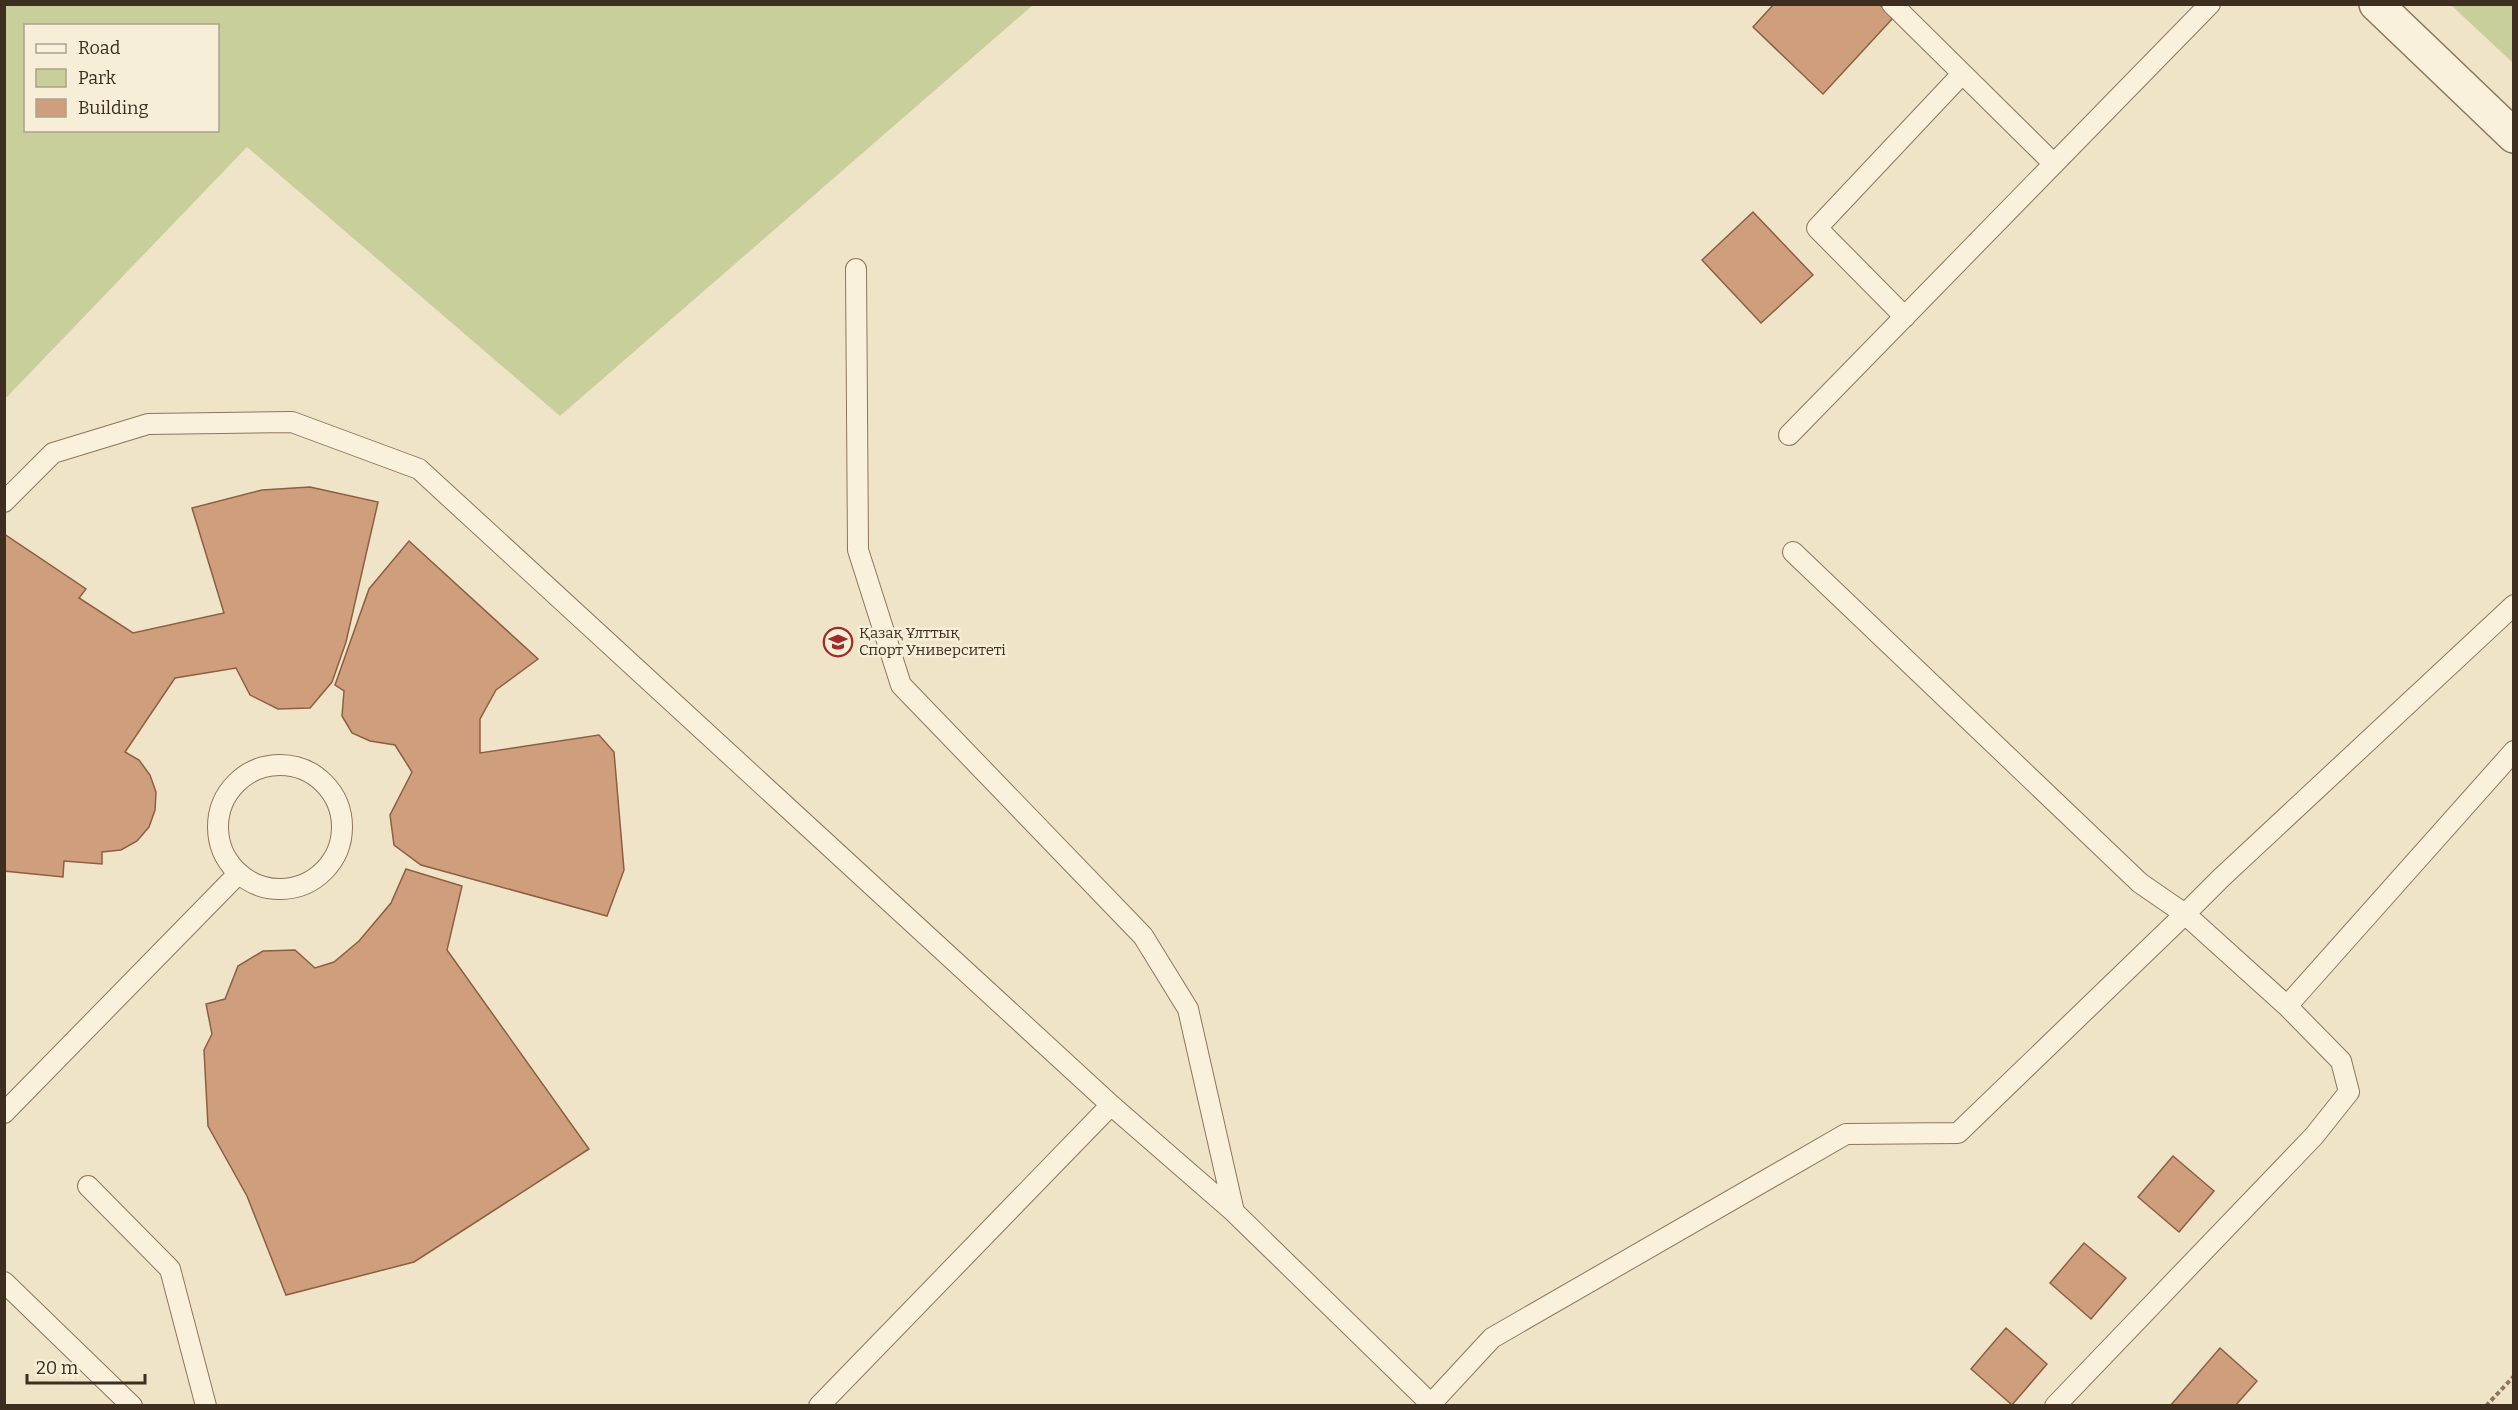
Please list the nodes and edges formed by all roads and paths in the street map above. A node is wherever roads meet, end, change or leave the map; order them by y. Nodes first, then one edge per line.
1 (1892, 4) edge
2 (2210, 4) edge
3 (2376, 4) edge
4 (1962, 74) junction
5 (2514, 136) edge
6 (2054, 164) junction
7 (856, 269) dead end
8 (1905, 317) junction
9 (1790, 435) dead end
10 (4, 502) edge
11 (1793, 552) dead end
12 (2514, 605) edge
13 (2514, 751) edge
14 (238, 874) junction
15 (2185, 914) junction
16 (2287, 1006) junction
17 (1111, 1105) junction
18 (4, 1113) edge
19 (88, 1186) dead end
20 (1234, 1212) junction
21 (4, 1282) edge
22 (2514, 1376) edge
23 (1431, 1405) edge
24 (132, 1406) edge
25 (206, 1406) edge
26 (819, 1406) edge
27 (2055, 1406) edge
28 (2486, 1406) edge

1 - 4 lane
2 - 6 lane
3 - 5 street
4 - 6 lane
4 - 8 lane
6 - 8 lane
7 - 20 lane
8 - 9 lane
10 - 17 lane
11 - 15 lane
12 - 15 lane
13 - 16 lane
14 - 14 lane
14 - 18 lane
15 - 16 lane
15 - 23 lane
16 - 27 lane
17 - 20 lane
17 - 26 lane
19 - 25 lane
20 - 23 lane
21 - 24 lane
22 - 28 path

